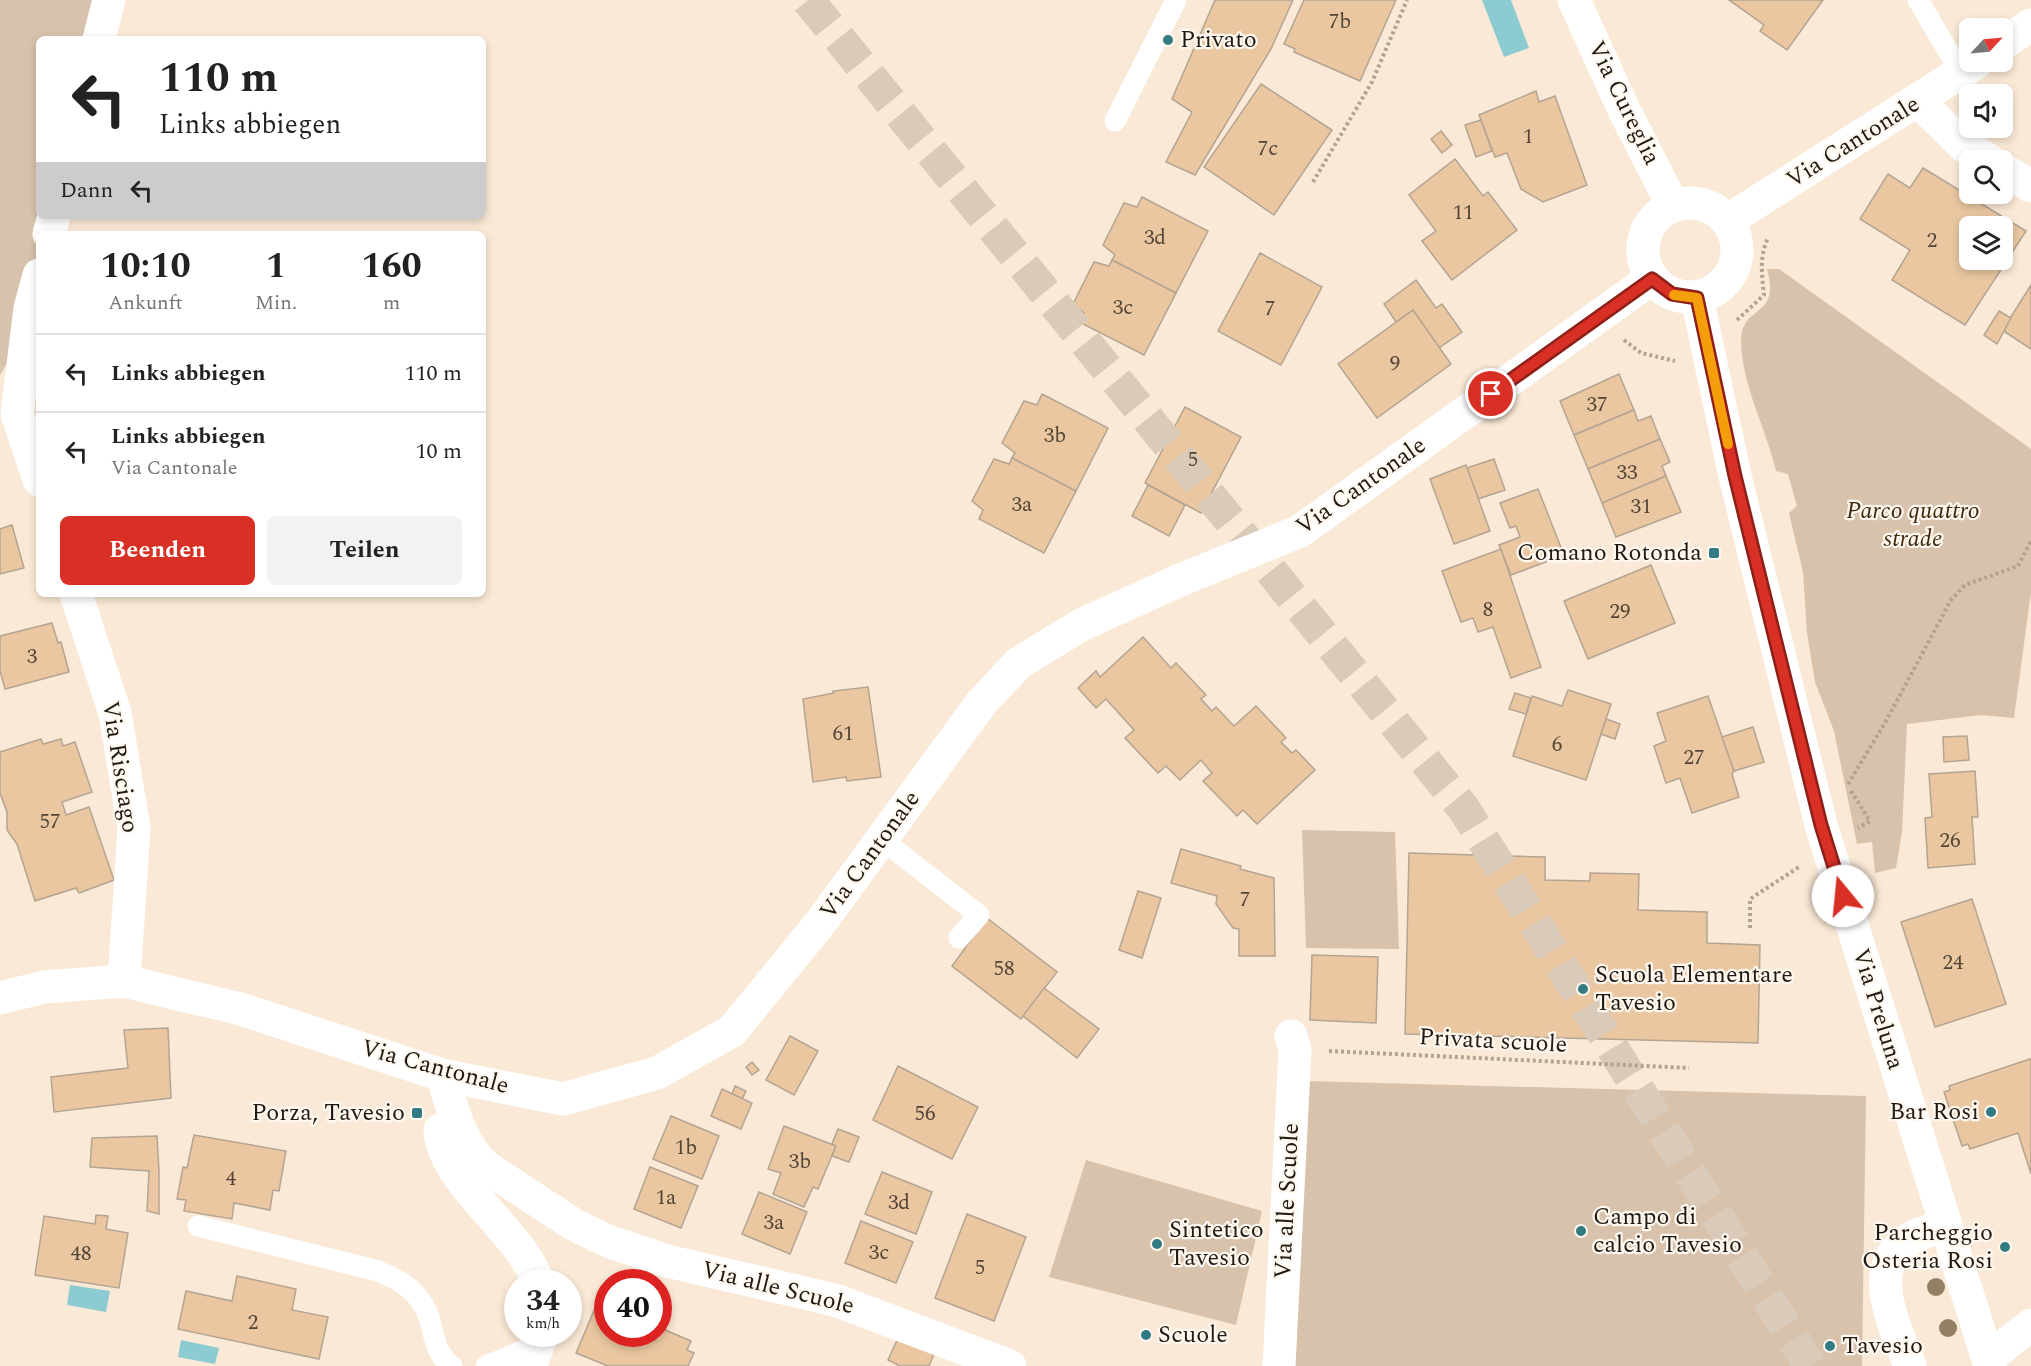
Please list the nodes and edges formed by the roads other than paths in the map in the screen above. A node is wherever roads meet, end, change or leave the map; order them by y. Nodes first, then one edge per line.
1 (109, 0) edge
2 (1176, 0) edge
3 (1575, 0) edge
4 (1918, 0) edge
5 (2031, 25) edge
6 (100, 36) edge
7 (2013, 37) edge
8 (1959, 54) edge
9 (1962, 72) edge
10 (1918, 101) junction
11 (1115, 122) dead end
12 (1971, 150) edge
13 (2013, 175) edge
14 (2031, 186) edge
15 (1673, 206) junction
16 (1727, 221) junction
17 (1652, 279) junction
18 (36, 286) edge
19 (1697, 298) junction
20 (36, 471) edge
21 (77, 597) edge
22 (881, 839) junction
23 (959, 938) dead end
24 (124, 981) junction
25 (0, 998) edge
26 (1293, 1043) road end
27 (442, 1075) junction
28 (198, 1226) dead end
29 (1945, 1226) junction
30 (532, 1269) edge
31 (2031, 1325) edge
32 (536, 1348) edge
33 (1989, 1362) edge
34 (452, 1366) edge
35 (486, 1366) edge
36 (1010, 1366) edge
37 (1279, 1366) edge
38 (1910, 1366) edge

1 - 6 street
2 - 11 lane
3 - 15 street, Via Cureglia
4 - 8 lane
5 - 7 street
9 - 10 street, Via Cantonale
10 - 12 street
10 - 16 street, Via Cantonale
13 - 14 street
15 - 16 street
15 - 17 street
16 - 19 street
17 - 19 street
17 - 22 street, Via Cantonale
18 - 20 street
19 - 29 street, Via Preluna
21 - 24 street, Via Risciago
22 - 23 lane
22 - 27 street, Via Cantonale
24 - 25 street, Via Cantonale
24 - 27 street, Via Cantonale
26 - 37 street, Via alle Scuole
27 - 30 street
27 - 36 street, Via alle Scuole
28 - 34 lane
29 - 33 street, Via Preluna
29 - 38 street
31 - 33 street
32 - 35 lane

